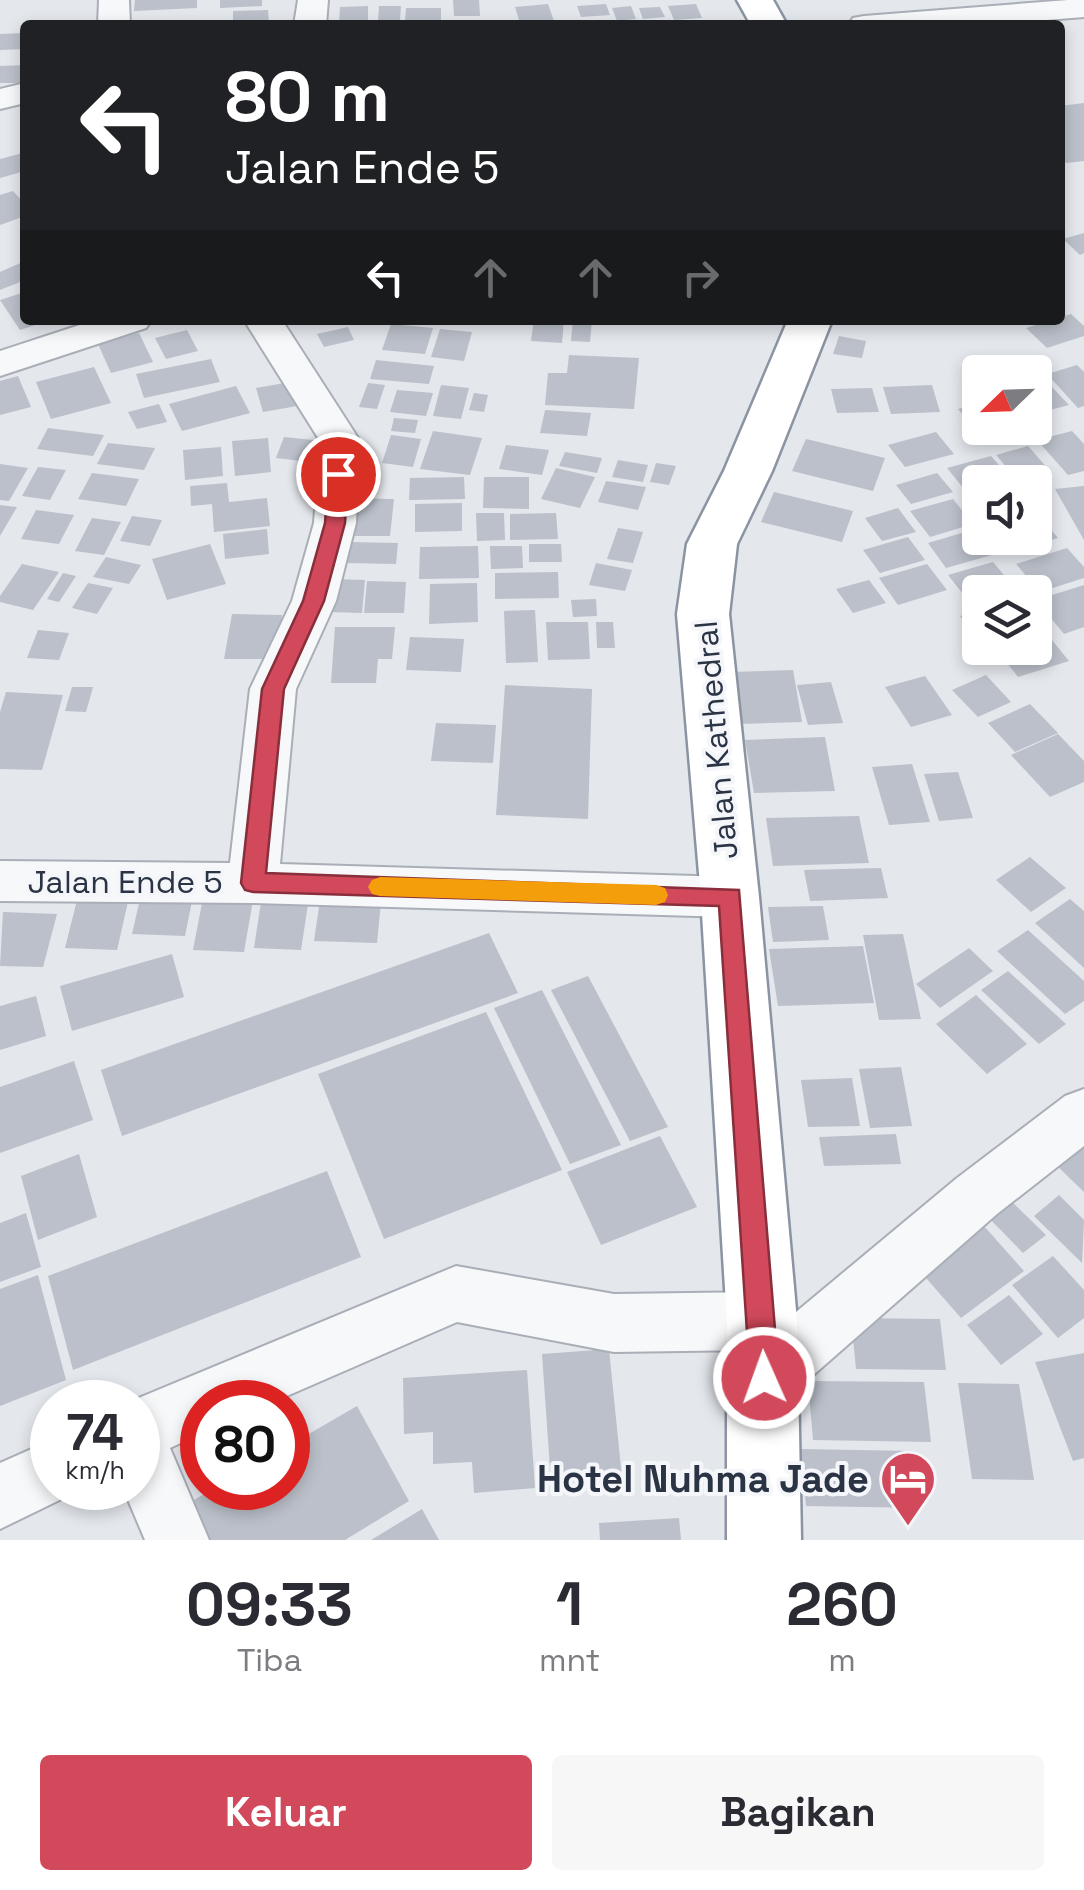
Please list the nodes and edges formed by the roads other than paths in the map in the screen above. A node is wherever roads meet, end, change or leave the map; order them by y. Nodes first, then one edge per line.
1 (1084, 8) edge
2 (929, 20) edge
3 (118, 325) edge
4 (267, 325) edge
5 (808, 325) edge
6 (0, 364) edge
7 (0, 881) edge
8 (253, 883) junction
9 (730, 897) junction
10 (1084, 1113) edge
11 (762, 1321) junction
12 (764, 1378) junction
13 (160, 1421) edge
14 (30, 1483) edge
15 (0, 1497) edge
16 (160, 1499) edge
17 (178, 1540) edge
18 (764, 1540) edge

1 - 2 street
3 - 6 street
4 - 8 street
5 - 9 highway, Jalan Kathedral
7 - 8 street, Jalan Ende 5
8 - 9 street, Jalan Ende 5
9 - 11 highway, Jalan Kathedral
10 - 12 street
11 - 12 highway, Jalan Kathedral
11 - 13 street
12 - 18 highway, Jalan Kathedral
14 - 15 street
16 - 17 street

